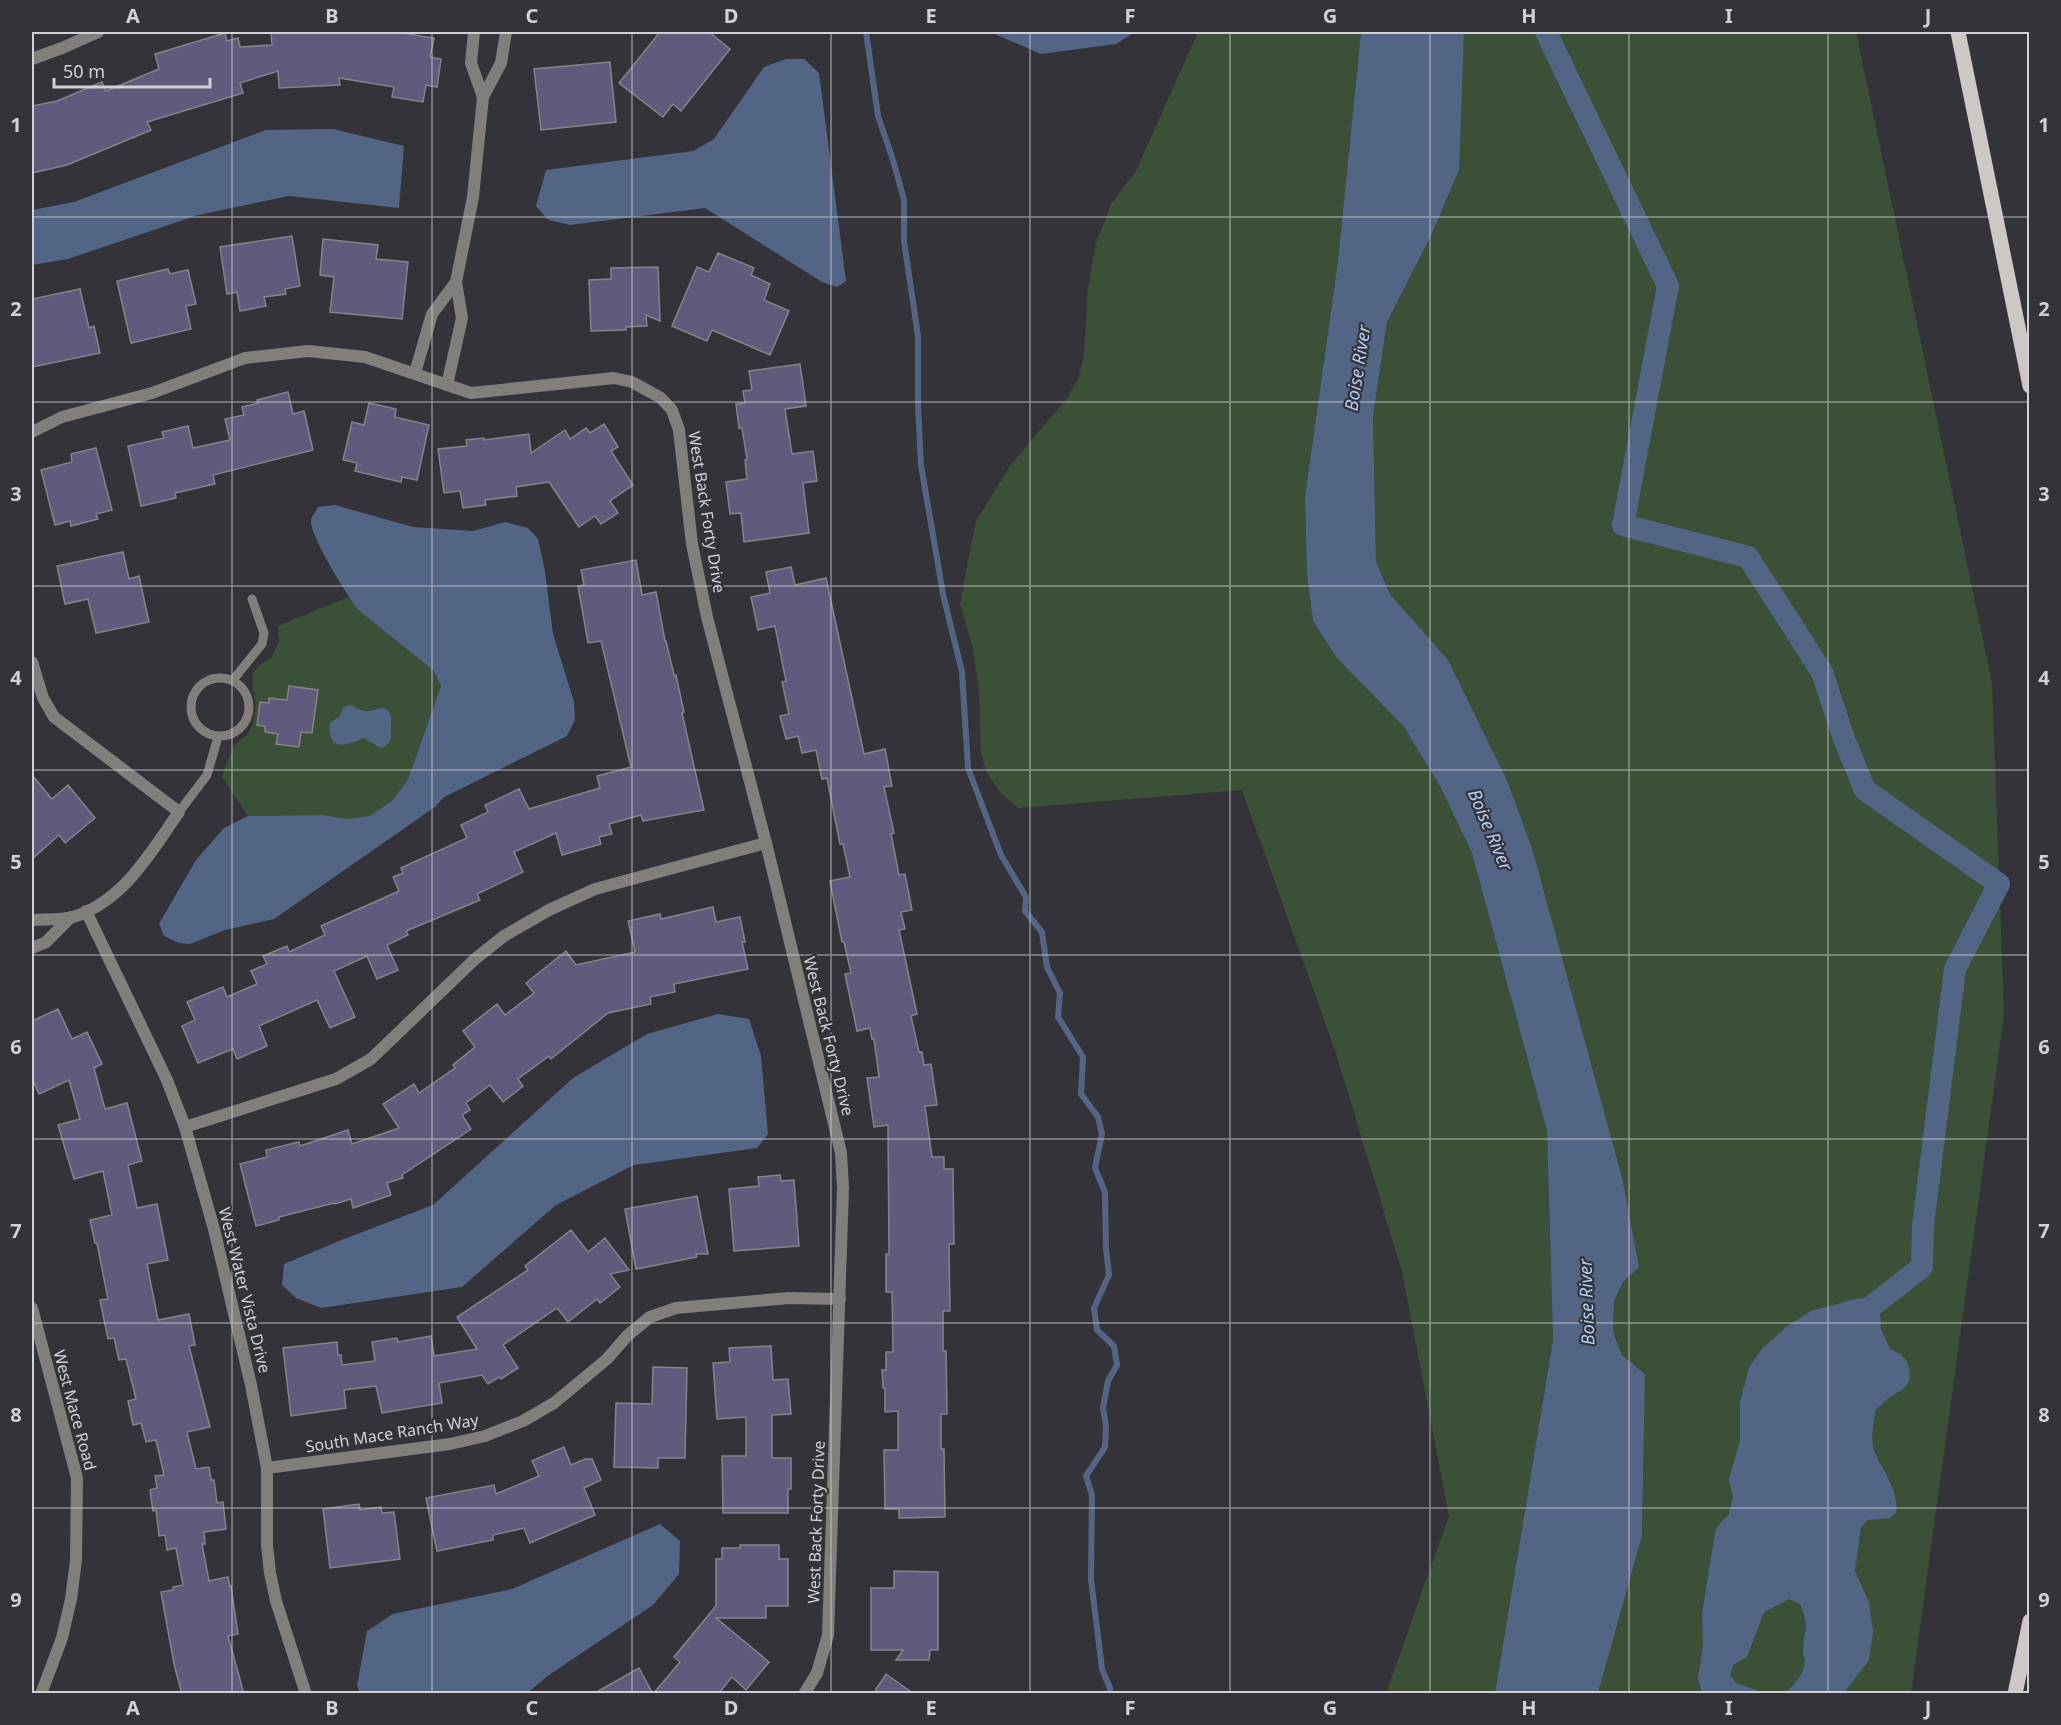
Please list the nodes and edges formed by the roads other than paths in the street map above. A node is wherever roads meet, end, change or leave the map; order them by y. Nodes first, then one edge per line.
1 (98, 32) edge
2 (474, 32) edge
3 (506, 32) edge
4 (1958, 32) edge
5 (32, 59) edge
6 (483, 97) junction
7 (456, 282) junction
8 (415, 373) junction
9 (447, 385) junction
10 (2030, 386) edge
11 (32, 432) edge
12 (252, 599) dead end
13 (32, 662) edge
14 (233, 680) junction
15 (218, 737) junction
16 (179, 812) junction
17 (766, 843) junction
18 (86, 911) junction
19 (71, 917) junction
20 (32, 920) edge
21 (32, 948) edge
22 (185, 1127) junction
23 (840, 1299) junction
24 (32, 1308) edge
25 (267, 1468) junction
26 (2030, 1621) edge
27 (41, 1694) edge
28 (306, 1694) edge
29 (804, 1694) edge
30 (2015, 1694) edge

1 - 5 street
2 - 6 street
3 - 6 street
4 - 10 main road
6 - 7 street
7 - 8 street
7 - 9 street
8 - 9 street
8 - 11 street
9 - 17 street, West Back Forty Drive
12 - 14 lane
13 - 16 street
14 - 15 lane
14 - 15 lane
15 - 16 lane
16 - 18 street
17 - 22 street
17 - 23 street, West Back Forty Drive
18 - 19 street
18 - 22 street, West Water Vista Drive
19 - 20 street
19 - 21 street
22 - 25 street, West Water Vista Drive
23 - 25 street, South Mace Ranch Way
23 - 29 street, West Back Forty Drive
24 - 27 street, West Mace Road
25 - 28 street, West Water Vista Drive
26 - 30 main road

